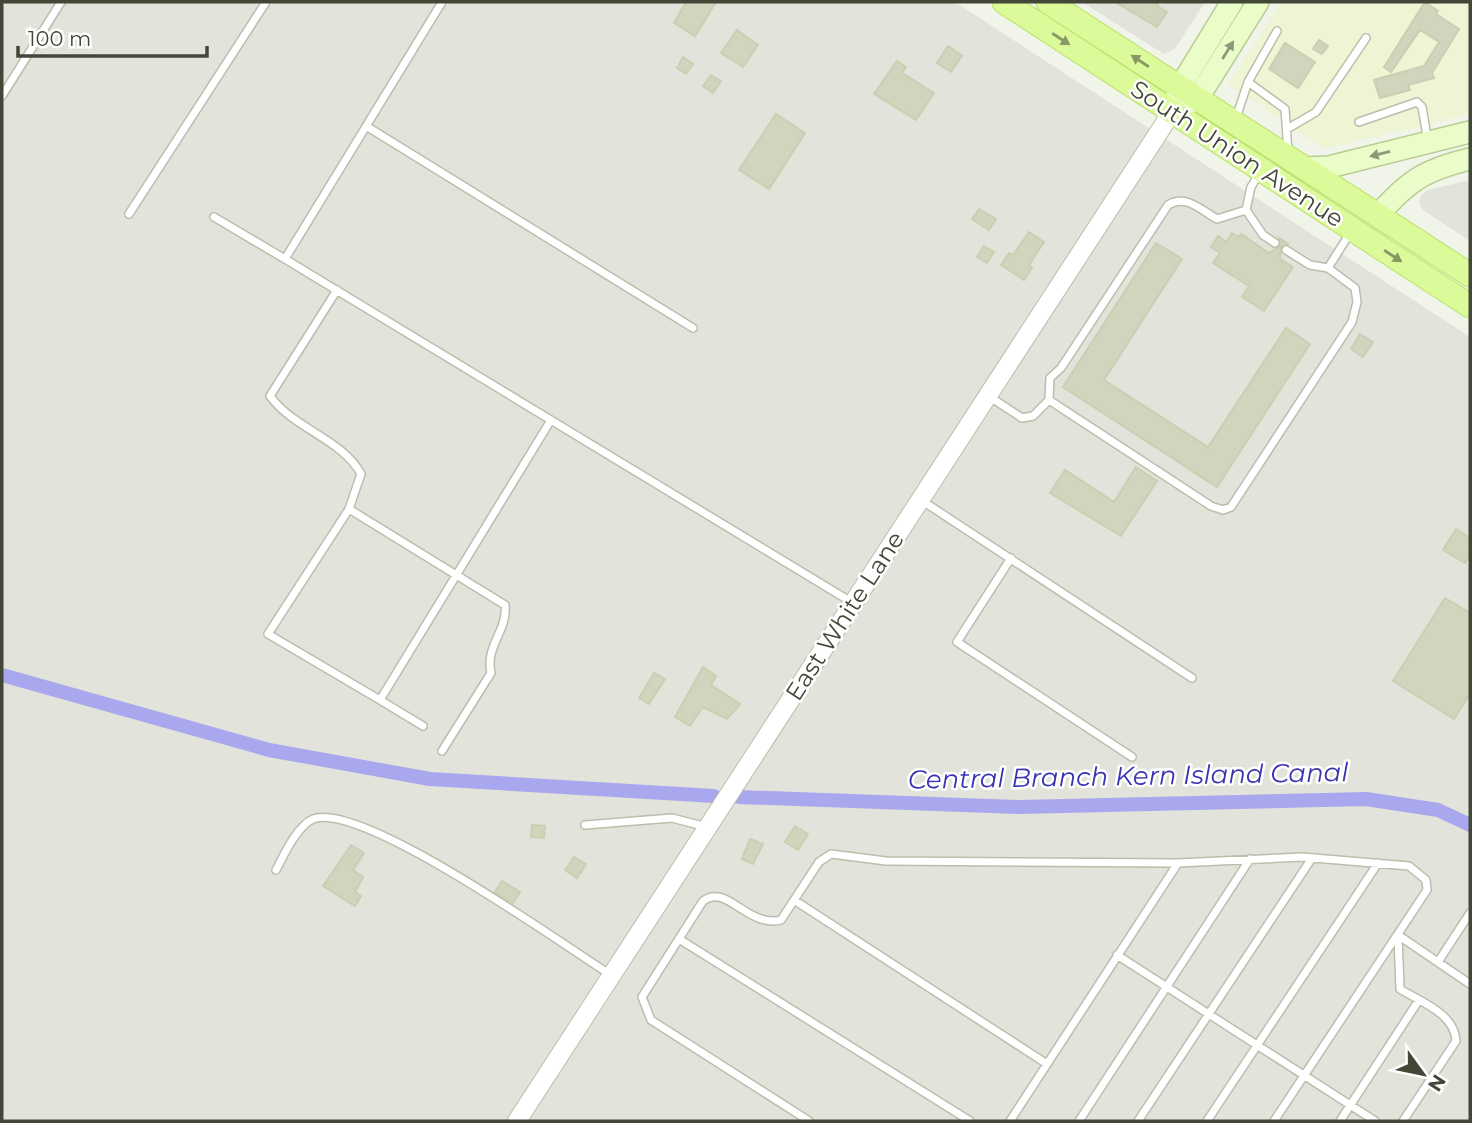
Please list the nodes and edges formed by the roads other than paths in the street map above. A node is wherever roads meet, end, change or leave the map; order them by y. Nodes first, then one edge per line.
1 (61, 2) edge
2 (266, 2) edge
3 (442, 2) edge
4 (1004, 2) edge
5 (1048, 2) edge
6 (1232, 2) edge
7 (1258, 2) edge
8 (1277, 31) dead end
9 (1366, 38) dead end
10 (1248, 82) junction
11 (1189, 92) junction
12 (2, 96) edge
13 (1172, 112) junction
14 (1235, 121) junction
15 (1359, 122) dead end
16 (366, 126) junction
17 (1287, 129) junction
18 (1470, 132) edge
19 (1429, 142) junction
20 (1470, 159) edge
21 (1297, 162) junction
22 (1261, 170) junction
23 (1246, 210) junction
24 (129, 214) dead end
25 (1378, 215) junction
26 (214, 217) dead end
27 (1352, 229) junction
28 (1275, 243) dead end
29 (1286, 250) dead end
30 (285, 259) junction
31 (1328, 268) junction
32 (1470, 275) edge
33 (337, 290) junction
34 (1470, 306) edge
35 (694, 328) dead end
36 (988, 395) junction
37 (1049, 400) junction
38 (551, 420) junction
39 (920, 499) junction
40 (349, 509) junction
41 (1011, 558) junction
42 (455, 575) junction
43 (853, 603) junction
44 (1192, 678) dead end
45 (380, 700) junction
46 (423, 726) dead end
47 (442, 751) dead end
48 (1132, 757) dead end
49 (585, 825) dead end
50 (708, 827) junction
51 (1312, 858) junction
52 (1250, 859) junction
53 (1178, 863) junction
54 (1378, 863) junction
55 (276, 870) dead end
56 (793, 900) junction
57 (1470, 913) edge
58 (1398, 935) junction
59 (679, 939) junction
60 (1117, 955) junction
61 (1438, 962) junction
62 (612, 976) junction
63 (1470, 984) edge
64 (1166, 986) junction
65 (1419, 1000) junction
66 (1208, 1013) junction
67 (1256, 1045) junction
68 (1047, 1064) junction
69 (1304, 1075) junction
70 (1350, 1105) junction
71 (517, 1121) edge
72 (808, 1121) edge
73 (970, 1121) edge
74 (1010, 1121) edge
75 (1079, 1121) edge
76 (1138, 1121) edge
77 (1207, 1121) edge
78 (1274, 1121) edge
79 (1340, 1121) edge
80 (1375, 1121) edge
81 (1404, 1121) edge

1 - 12 lane
2 - 24 lane
3 - 16 lane
4 -> 13 main road, South Union Avenue
11 -> 5 main road, South Union Avenue
6 - 11 main road
11 -> 7 main road
8 - 10 lane
9 - 17 lane
10 - 14 lane
10 - 17 lane
11 - 13 main road
11 - 14 main road, South Union Avenue
13 - 22 main road, South Union Avenue
13 - 36 street, East White Lane
14 - 21 main road, South Union Avenue
15 - 19 lane
16 - 30 lane
16 - 35 lane
17 - 21 lane
18 - 19 main road
19 -> 21 main road
20 - 25 main road
21 - 25 main road, South Union Avenue
22 - 23 lane
22 - 25 main road
22 - 27 main road, South Union Avenue
23 - 28 lane
23 - 37 lane
25 - 32 main road, South Union Avenue
26 - 30 lane
27 - 31 lane
27 -> 34 main road, South Union Avenue
29 - 31 lane
30 - 33 lane
31 - 37 lane
33 - 38 lane
33 - 40 lane
36 - 37 lane
36 - 39 street, East White Lane
38 - 42 lane
38 - 43 lane
39 - 41 lane
39 - 43 street, East White Lane
40 - 42 lane
40 - 45 lane
41 - 44 lane
41 - 48 lane
42 - 45 lane
42 - 47 lane
43 - 50 street, East White Lane
45 - 46 lane
49 - 50 lane
50 - 62 street, East White Lane
51 - 52 lane
51 - 54 lane
51 - 66 lane
52 - 53 lane
52 - 64 lane
53 - 56 lane
53 - 60 lane
54 - 58 lane
54 - 67 lane
55 - 62 lane
56 - 59 lane
56 - 68 lane
57 - 61 lane
58 - 61 lane
58 - 65 lane
58 - 69 lane
59 - 72 lane
59 - 73 lane
60 - 64 lane
60 - 68 lane
61 - 63 lane
62 - 71 street, East White Lane
64 - 66 lane
64 - 75 lane
65 - 70 lane
65 - 81 lane
66 - 67 lane
66 - 76 lane
67 - 69 lane
67 - 77 lane
68 - 74 lane
69 - 70 lane
69 - 78 lane
70 - 79 lane
70 - 80 lane

